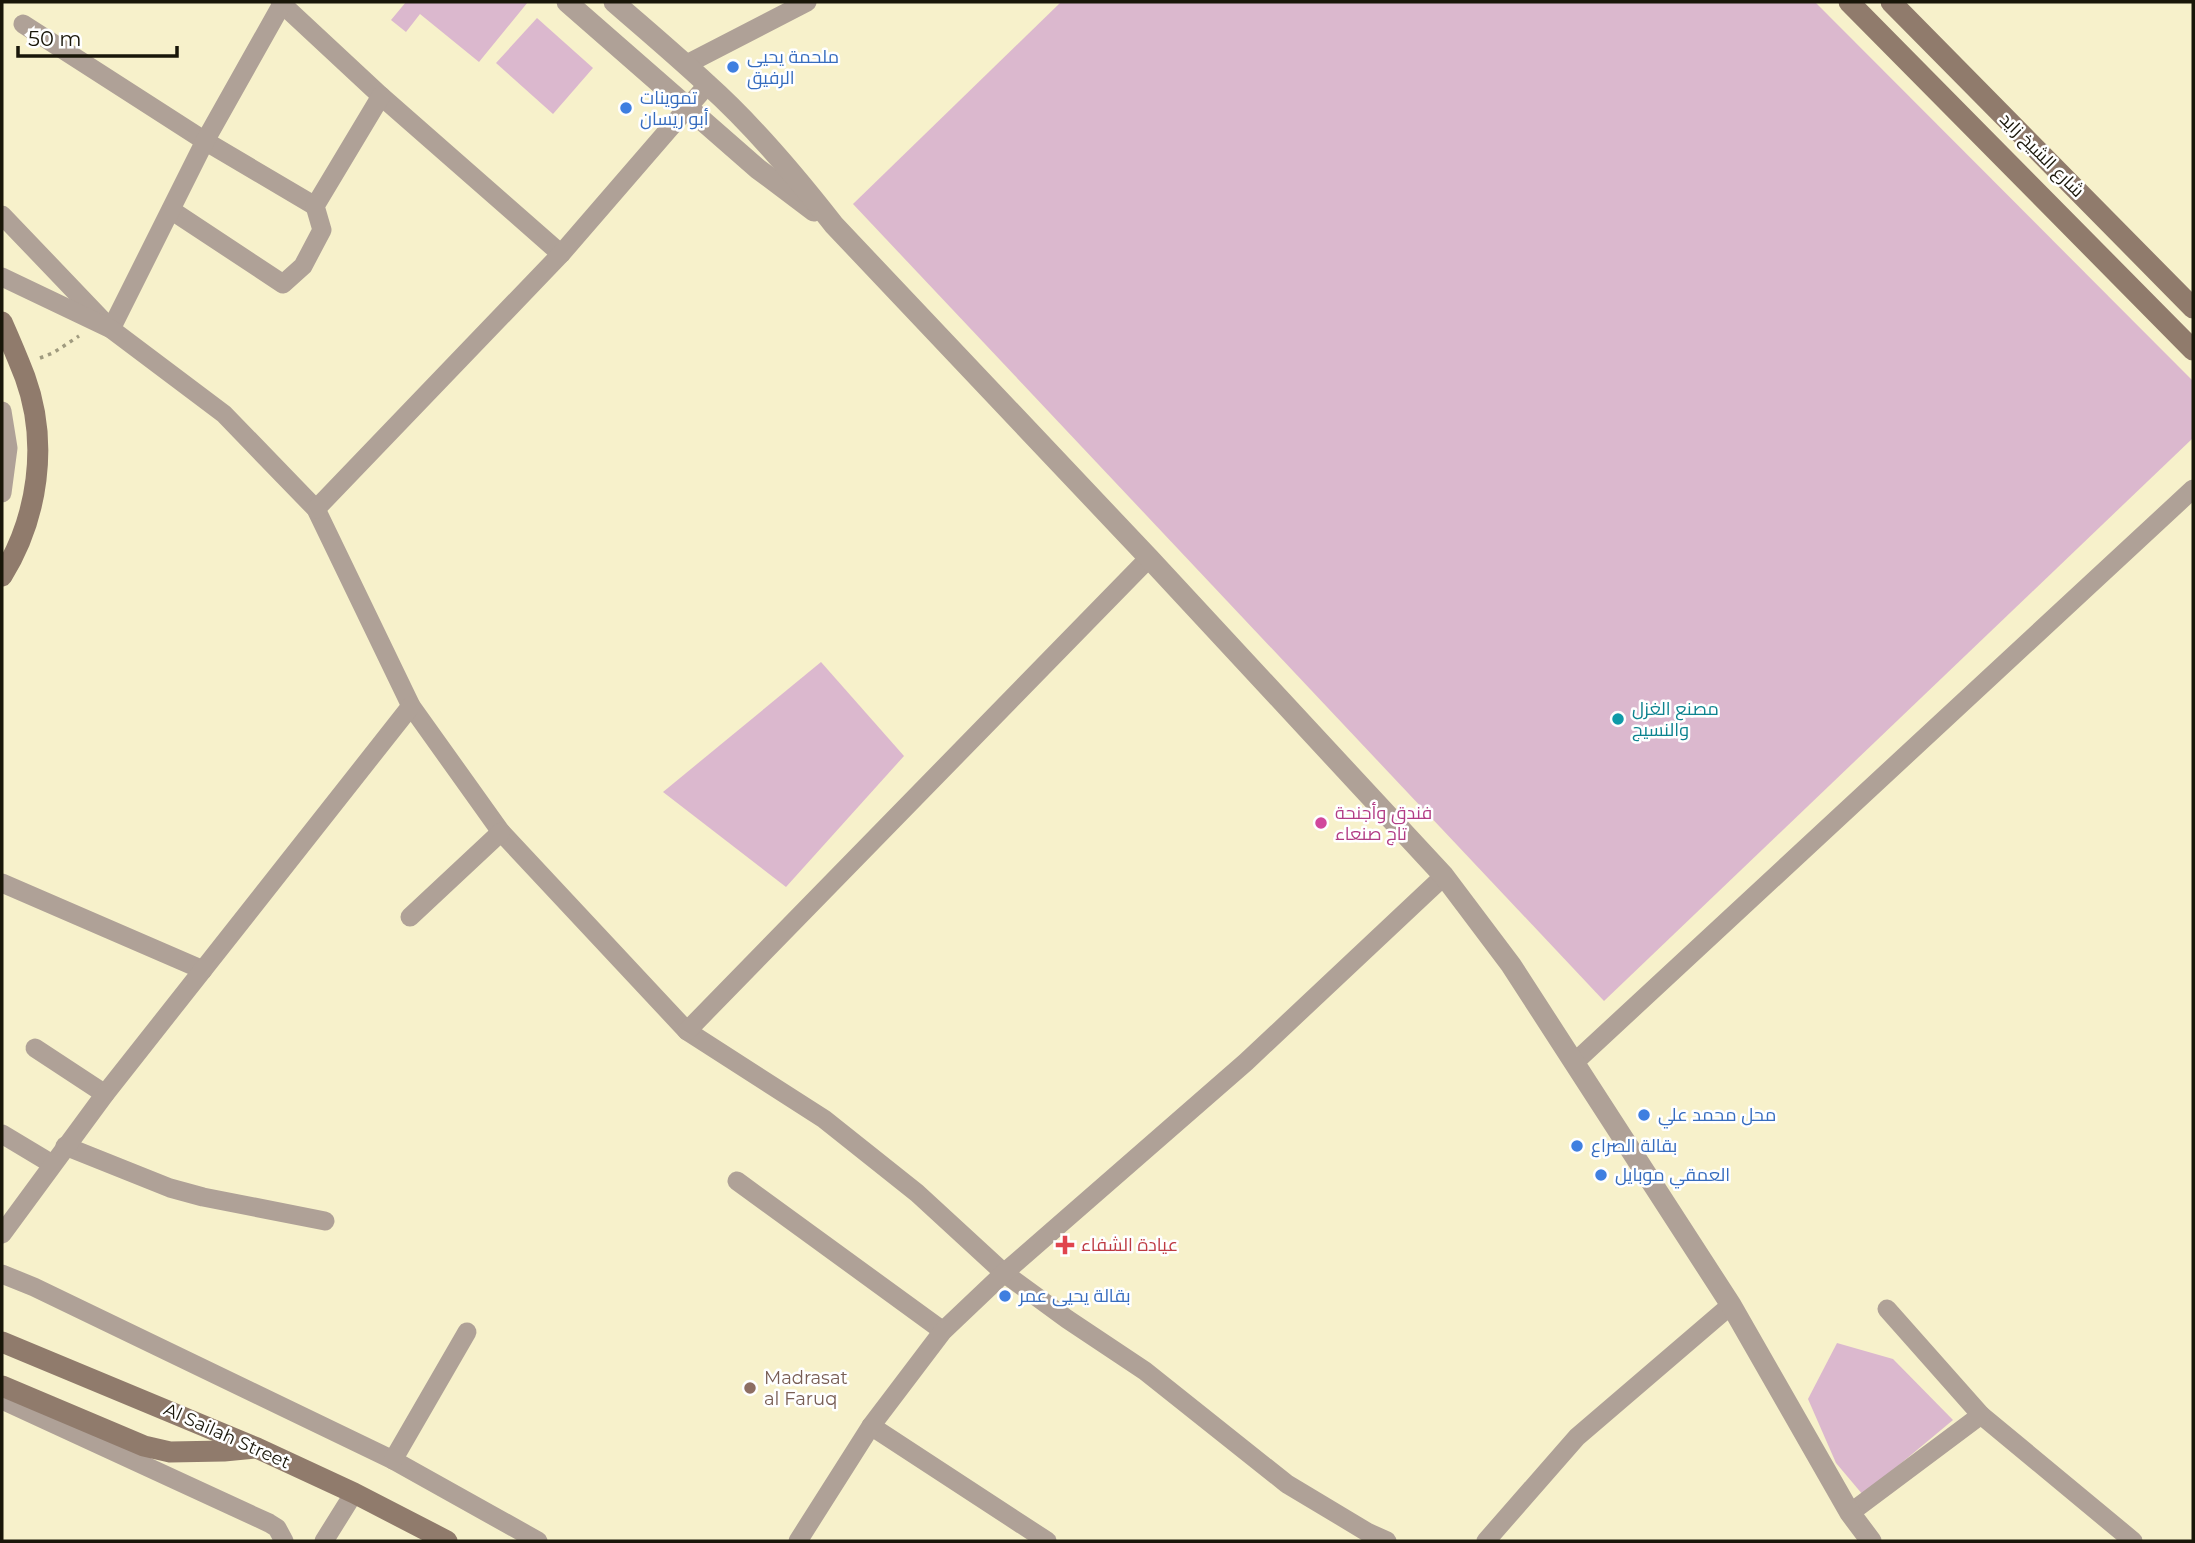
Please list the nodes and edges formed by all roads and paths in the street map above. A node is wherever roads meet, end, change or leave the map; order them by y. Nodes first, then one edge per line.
1 (567, 2) edge
2 (614, 2) edge
3 (807, 2) edge
4 (1849, 2) edge
5 (1891, 2) edge
6 (281, 3) edge
7 (23, 24) dead end
8 (685, 65) junction
9 (708, 84) junction
10 (381, 96) junction
11 (687, 107) junction
12 (205, 141) junction
13 (315, 206) junction
14 (171, 210) junction
15 (2, 215) edge
16 (834, 225) junction
17 (561, 254) junction
18 (2, 277) edge
19 (2193, 308) edge
20 (2, 322) edge
21 (111, 329) junction
22 (77, 338) dead end
23 (2193, 350) edge
24 (53, 353) dead end
25 (2, 411) edge
26 (2193, 489) edge
27 (2, 493) edge
28 (316, 509) junction
29 (1149, 558) junction
30 (2, 576) edge
31 (411, 706) junction
32 (501, 832) junction
33 (1444, 876) junction
34 (2, 883) edge
35 (410, 917) dead end
36 (202, 970) junction
37 (687, 1031) junction
38 (35, 1048) dead end
39 (1576, 1061) junction
40 (105, 1094) junction
41 (2, 1134) edge
42 (65, 1146) junction
43 (52, 1164) junction
44 (737, 1181) dead end
45 (326, 1221) dead end
46 (2, 1234) edge
47 (1004, 1273) junction
48 (2, 1274) edge
49 (1731, 1304) junction
50 (1888, 1309) dead end
51 (943, 1331) junction
52 (467, 1332) dead end
53 (2, 1342) edge
54 (2, 1386) edge
55 (2, 1400) edge
56 (1981, 1415) junction
57 (871, 1426) junction
58 (257, 1448) junction
59 (393, 1460) junction
60 (354, 1493) junction
61 (1850, 1513) junction
62 (284, 1541) edge
63 (324, 1541) edge
64 (447, 1541) edge
65 (538, 1541) edge
66 (798, 1541) edge
67 (1047, 1541) edge
68 (1387, 1541) edge
69 (1486, 1541) edge
70 (1871, 1541) edge
71 (2133, 1541) edge

1 - 11 street
2 - 8 street
3 - 8 street
4 - 23 main road
5 - 19 main road, شارع الشيخ زايد
6 - 10 street
6 - 12 street
7 - 12 street
8 - 9 street
9 - 11 street
9 - 16 street
10 - 13 street
10 - 17 street
11 - 16 street
11 - 17 street
12 - 13 street
12 - 14 street
13 - 14 street
14 - 21 street
15 - 21 street
16 - 29 street
17 - 28 street
18 - 21 street
20 - 30 main road
21 - 28 street
22 - 24 path
25 - 27 street
26 - 39 street
28 - 31 street
29 - 33 street
29 - 37 street
31 - 32 street
31 - 36 street
32 - 35 street
32 - 37 street
33 - 39 street
33 - 47 street
34 - 36 street
36 - 40 street
37 - 47 street
38 - 40 street
39 - 49 street
40 - 42 street
41 - 43 street
42 - 43 street
42 - 45 street
43 - 46 street
44 - 51 street
47 - 51 street
47 - 68 street
48 - 59 street
49 - 61 street
49 - 69 street
50 - 56 street
51 - 57 street
52 - 59 street
53 - 58 main road, Al Sailah Street
54 - 58 main road
55 - 62 street
56 - 61 street
56 - 71 street
57 - 66 street
57 - 67 street
58 - 60 main road, Al Sailah Street
59 - 65 street
60 - 63 street
60 - 64 main road, Al Sailah Street
61 - 70 street

